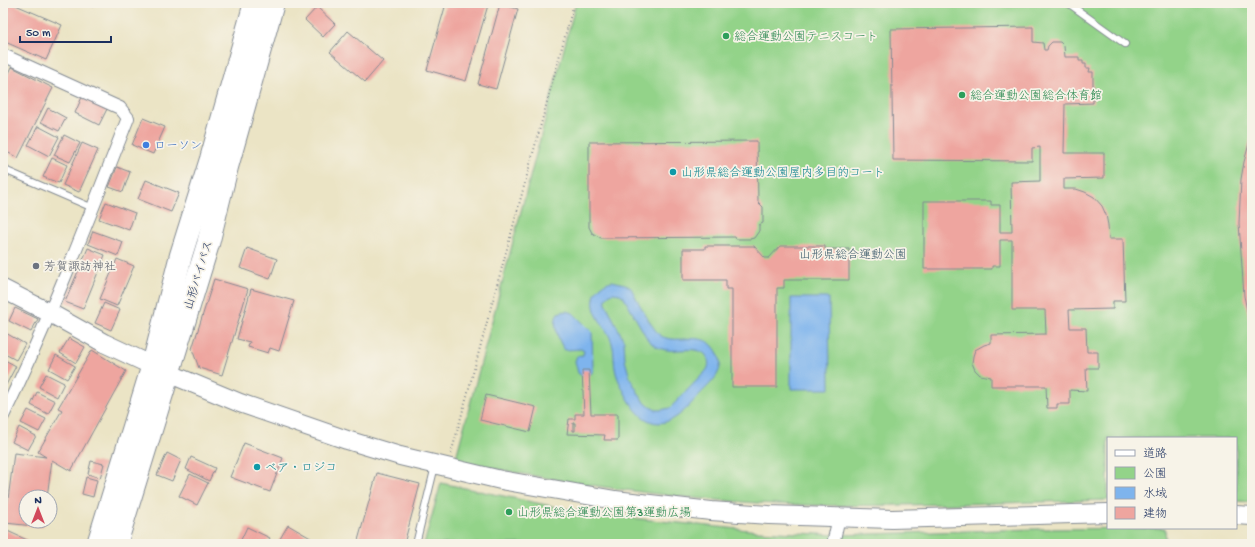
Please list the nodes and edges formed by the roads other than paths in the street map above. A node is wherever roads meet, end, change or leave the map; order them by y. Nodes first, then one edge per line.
1 (255, 3) edge
2 (273, 3) edge
3 (1068, 3) edge
4 (1125, 44) dead end
5 (3, 55) edge
6 (3, 164) edge
7 (93, 208) junction
8 (3, 289) edge
9 (50, 313) junction
10 (161, 369) junction
11 (4, 414) edge
12 (442, 466) junction
13 (1107, 513) edge
14 (1237, 515) edge
15 (1252, 516) edge
16 (839, 517) junction
17 (98, 544) edge
18 (116, 544) edge
19 (416, 544) edge
20 (833, 544) edge

1 - 10 highway, 山形バイパス
2 - 10 highway, 山形バイパス
3 - 4 lane
5 - 7 street
6 - 7 lane
7 - 9 street
8 - 9 street
9 - 10 street
9 - 11 street
10 - 12 street
10 - 17 highway, 山形バイパス
10 - 18 highway, 山形バイパス
12 - 16 street
12 - 19 lane
13 - 16 street
14 - 15 street
16 - 20 street

